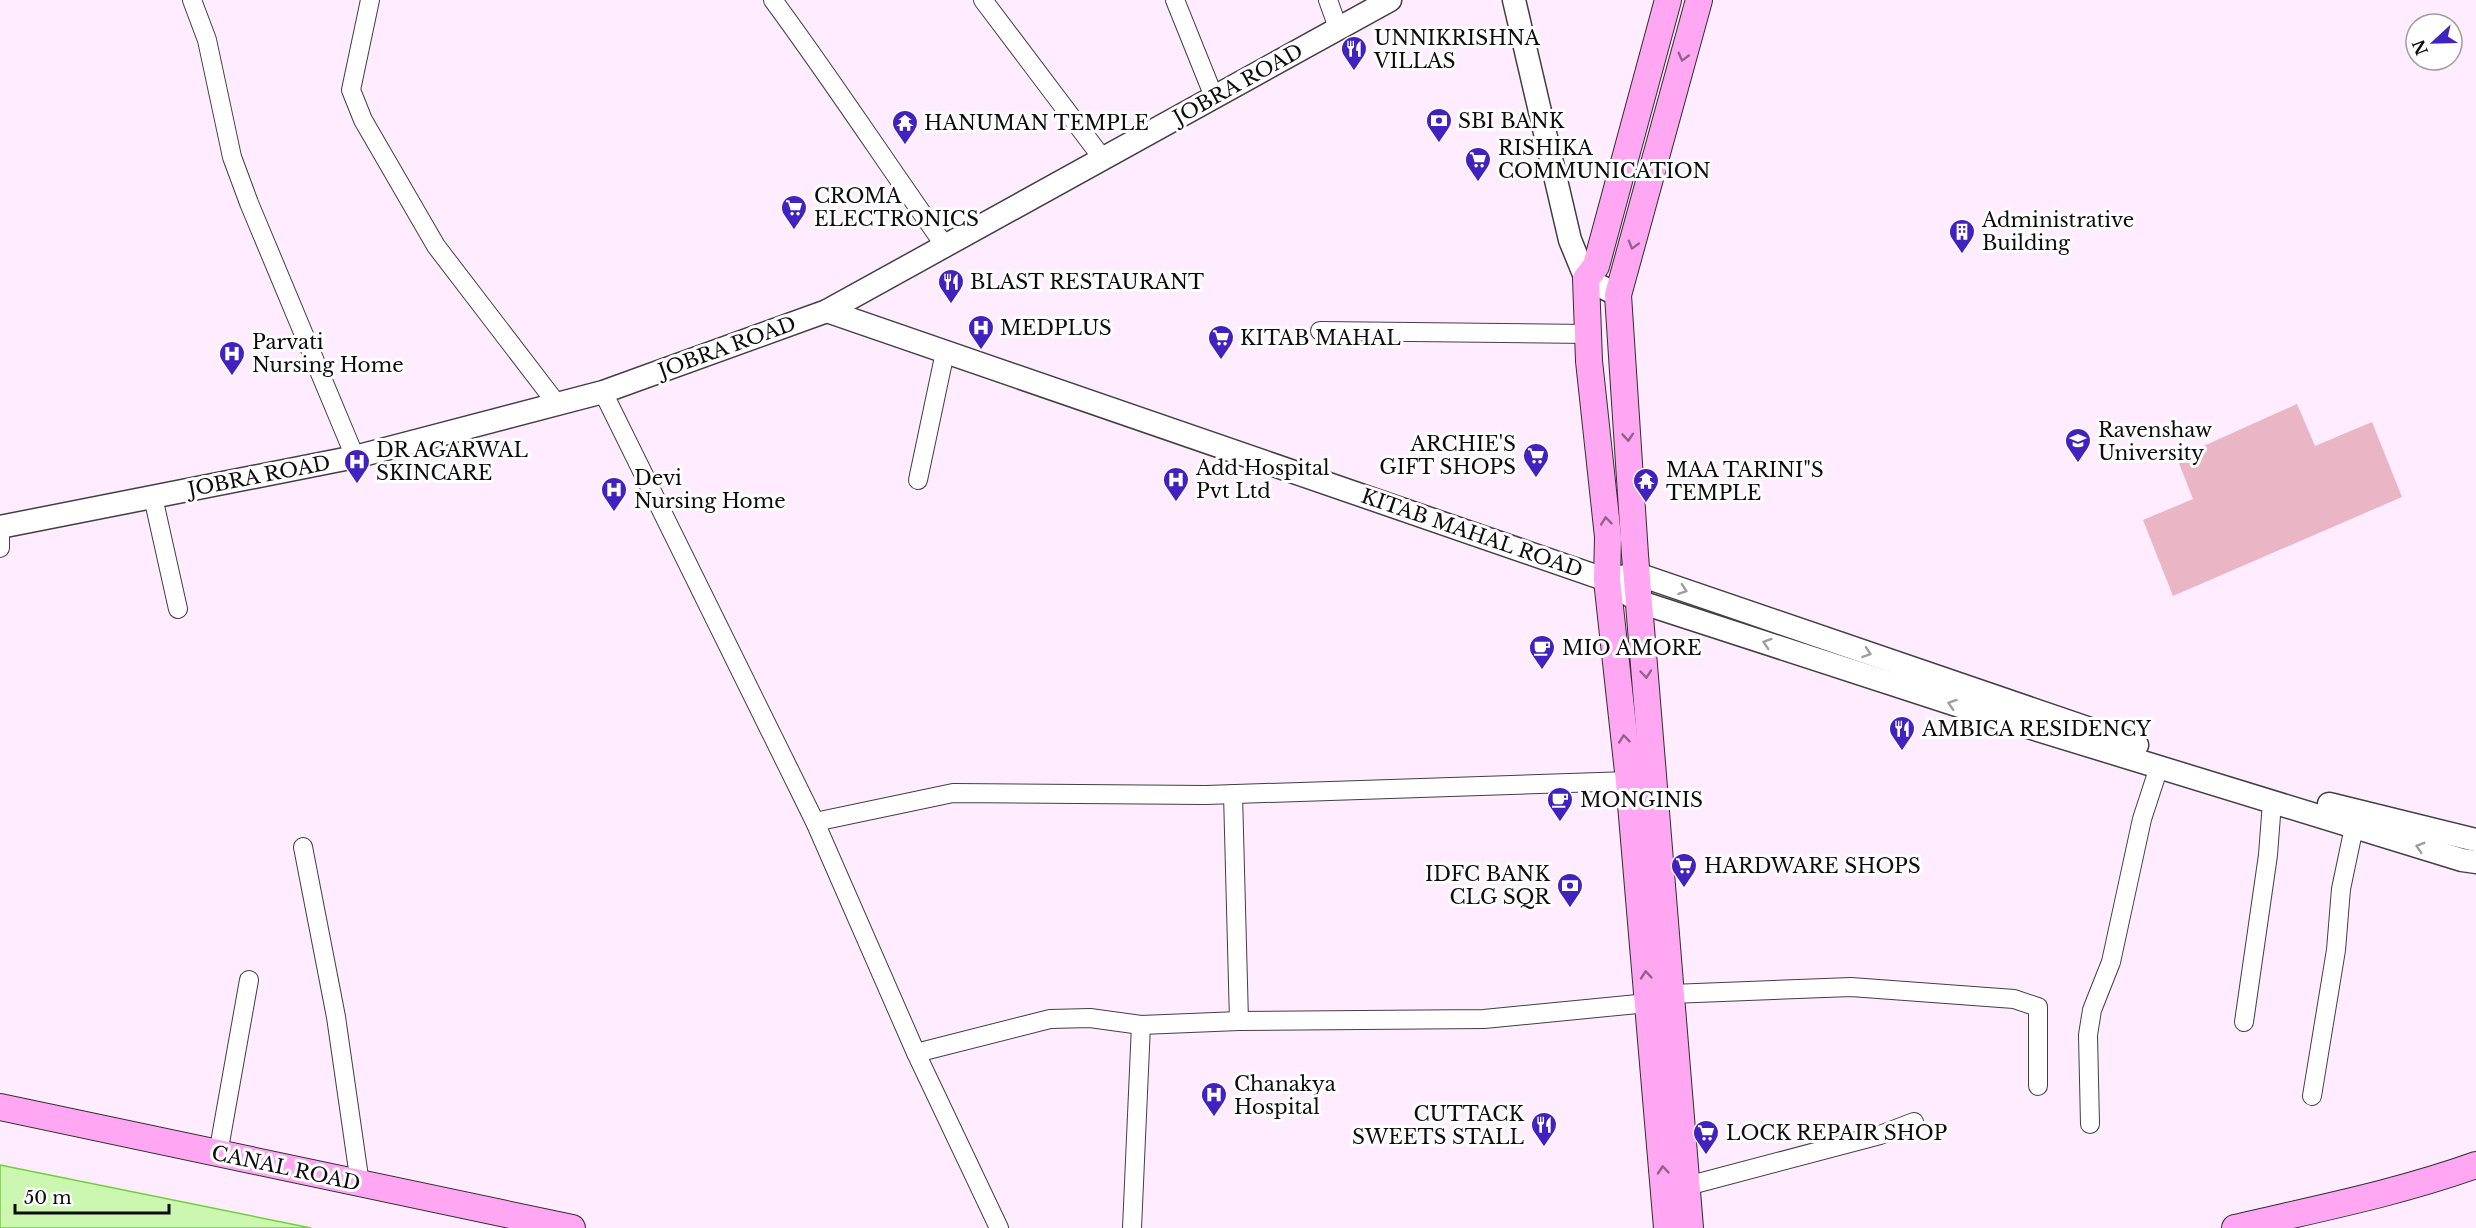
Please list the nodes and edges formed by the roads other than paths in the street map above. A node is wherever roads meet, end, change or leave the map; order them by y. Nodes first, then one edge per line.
1 (192, 0) edge
2 (370, 0) edge
3 (773, 0) edge
4 (983, 0) edge
5 (1175, 0) edge
6 (1328, 0) edge
7 (1390, 0) edge
8 (1514, 0) edge
9 (1668, 0) edge
10 (1698, 0) edge
11 (1338, 28) junction
12 (1214, 97) junction
13 (1103, 159) junction
14 (945, 246) junction
15 (1586, 279) junction
16 (1618, 295) junction
17 (827, 311) junction
18 (1320, 331) dead end
19 (1588, 334) junction
20 (945, 352) junction
21 (603, 392) junction
22 (557, 404) junction
23 (355, 457) junction
24 (918, 480) dead end
25 (153, 497) junction
26 (0, 527) edge
27 (0, 548) edge
28 (1637, 574) junction
29 (1607, 580) junction
30 (1640, 602) junction
31 (178, 609) dead end
32 (2159, 767) junction
33 (1629, 781) junction
34 (1233, 794) junction
35 (2272, 802) junction
36 (815, 822) junction
37 (2355, 827) junction
38 (2476, 840) edge
39 (303, 847) dead end
40 (2476, 862) edge
41 (249, 980) dead end
42 (1660, 999) junction
43 (1239, 1020) junction
44 (2244, 1022) dead end
45 (1141, 1025) junction
46 (916, 1053) junction
47 (2038, 1086) dead end
48 (2312, 1096) dead end
49 (0, 1107) edge
50 (1914, 1122) dead end
51 (2090, 1124) dead end
52 (218, 1154) junction
53 (2476, 1165) edge
54 (360, 1184) junction
55 (1687, 1186) junction
56 (572, 1228) edge
57 (999, 1228) edge
58 (1132, 1228) edge
59 (1667, 1228) edge
60 (1690, 1228) edge
61 (2235, 1228) edge

1 - 23 street
2 - 22 street
3 - 14 street
4 - 13 street
5 - 12 street
6 - 11 street
7 - 11 street, JOBRA ROAD
8 - 15 street
9 - 15 main road
10 -> 16 main road
11 - 12 street, JOBRA ROAD
12 - 13 street, JOBRA ROAD
13 - 14 street, JOBRA ROAD
14 - 17 street, JOBRA ROAD
15 - 16 street
15 - 19 main road
16 -> 28 main road
17 - 20 street, KITAB MAHAL ROAD
17 - 21 street, JOBRA ROAD
18 - 19 street
29 -> 19 main road
20 - 24 street
20 - 29 street, KITAB MAHAL ROAD
21 - 22 street, JOBRA ROAD
21 - 36 street
22 - 23 street, JOBRA ROAD
23 - 25 street, JOBRA ROAD
25 - 26 street, JOBRA ROAD
25 - 31 street
26 - 27 street
28 - 29 street
28 - 30 main road
28 -> 38 street
29 - 30 street, KITAB MAHAL ROAD
33 -> 29 main road
32 -> 30 street, KITAB MAHAL ROAD
30 -> 42 main road
32 - 35 street, KITAB MAHAL ROAD
32 - 51 street
33 - 34 street
42 -> 33 main road
34 - 36 street
34 - 43 street
35 - 37 street, KITAB MAHAL ROAD
35 - 44 street
36 - 46 street
40 -> 37 street, KITAB MAHAL ROAD
37 - 48 street
39 - 54 street
41 - 52 street
42 - 43 street
42 - 47 street
42 - 55 main road
59 -> 42 main road
43 - 45 street
45 - 46 street
45 - 58 street
46 - 57 street
49 - 52 main road, CANAL ROAD
50 - 55 street
52 - 54 main road, CANAL ROAD
53 - 61 main road
54 - 56 main road, CANAL ROAD
55 - 60 main road

